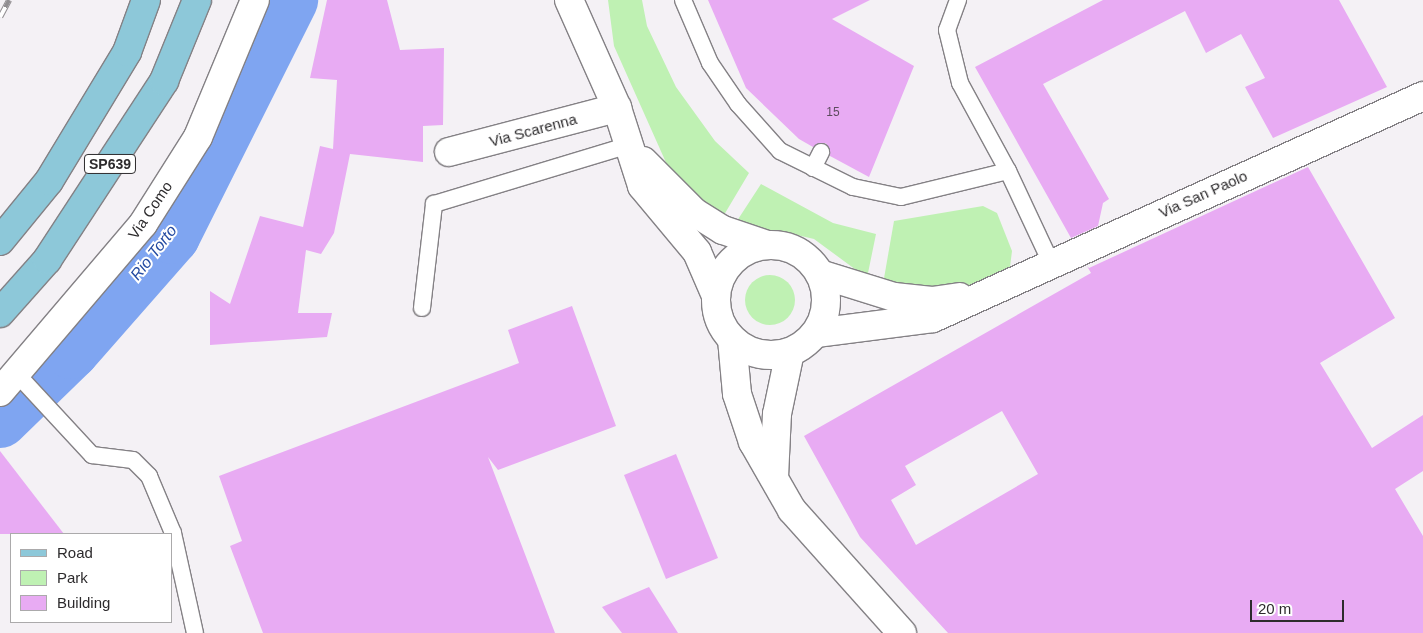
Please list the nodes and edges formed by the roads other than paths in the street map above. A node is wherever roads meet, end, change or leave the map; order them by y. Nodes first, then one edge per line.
1 (146, 0) edge
2 (197, 0) edge
3 (255, 0) edge
4 (569, 0) edge
5 (683, 0) edge
6 (958, 0) edge
7 (1423, 96) edge
8 (617, 108) junction
9 (630, 145) junction
10 (449, 152) dead end
11 (821, 152) dead end
12 (813, 168) junction
13 (1008, 171) junction
14 (0, 241) edge
15 (767, 245) junction
16 (1052, 262) junction
17 (820, 274) junction
18 (984, 294) junction
19 (716, 296) junction
20 (422, 308) dead end
21 (0, 313) edge
22 (816, 333) junction
23 (732, 339) junction
24 (790, 352) junction
25 (13, 382) edge
26 (774, 478) junction
27 (195, 633) edge
28 (902, 633) edge

1 - 14 main road, SP639
2 - 21 main road, SP639
3 - 25 street, Via Como
4 - 8 street
5 - 12 lane
6 - 13 lane
7 - 16 street, Via San Paolo
8 - 9 street
8 - 10 street, Via Scarenna
9 - 15 street
9 - 19 street
9 - 20 lane
11 - 12 lane
12 - 13 lane
13 - 16 lane
15 - 17 street
15 - 19 street
16 - 18 street, Via San Paolo
17 - 18 street, Via San Paolo
17 - 22 street
18 - 22 street, Via San Paolo
19 - 23 street
22 - 24 street
23 - 24 street
23 - 26 street
24 - 26 street
25 - 27 lane
26 - 28 street

